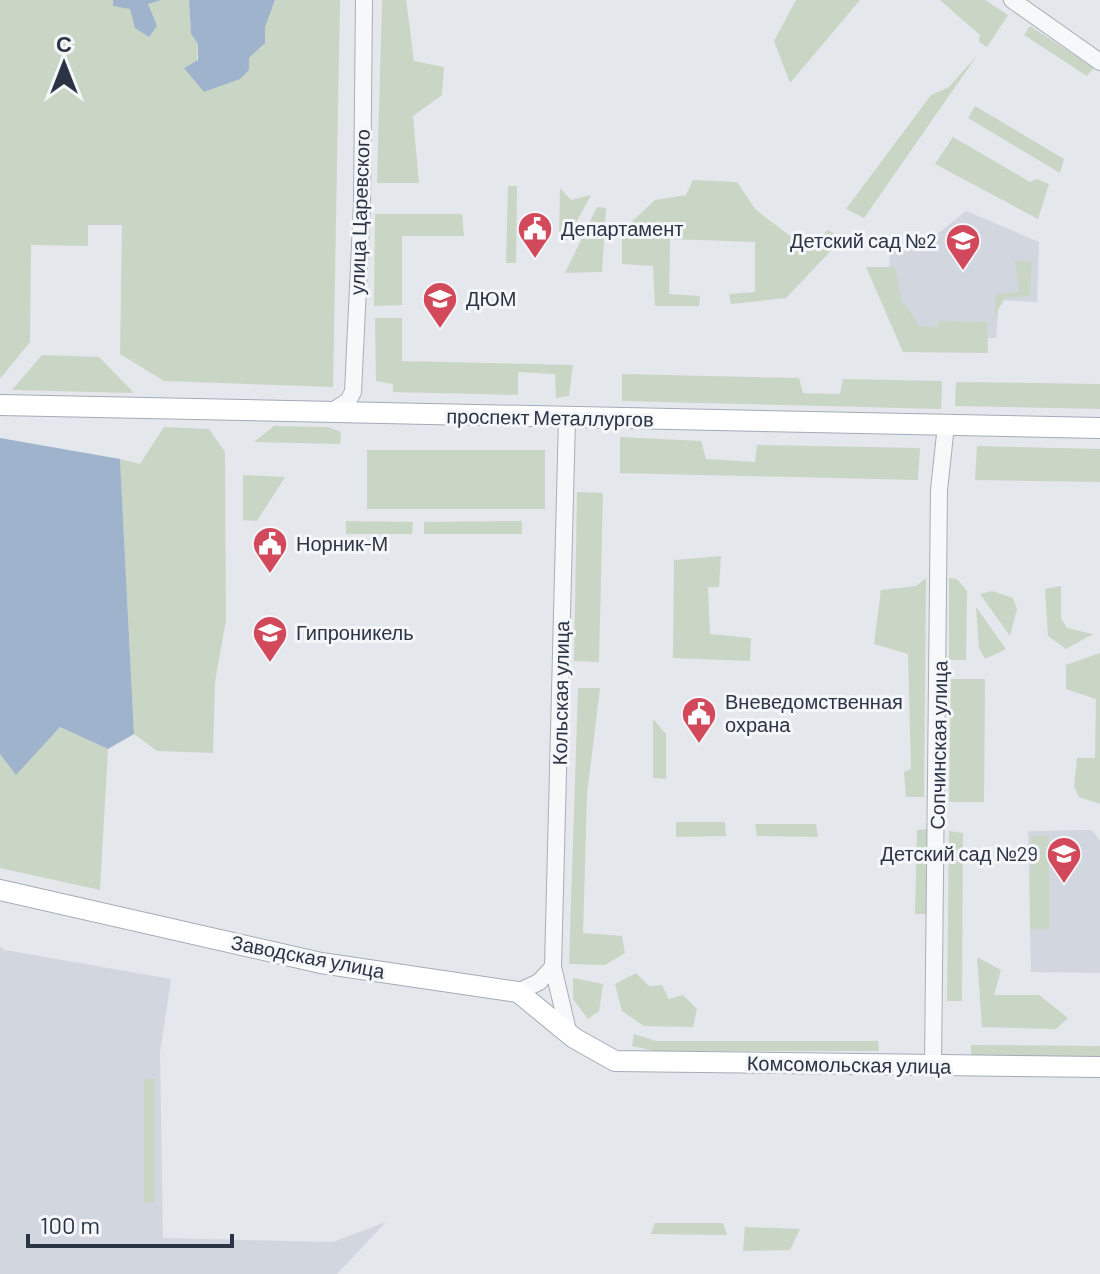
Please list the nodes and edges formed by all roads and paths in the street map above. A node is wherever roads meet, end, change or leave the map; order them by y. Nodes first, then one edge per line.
1 (364, 0) edge
2 (1012, 0) edge
3 (1100, 62) edge
4 (353, 392) junction
5 (0, 405) edge
6 (329, 413) junction
7 (379, 414) junction
8 (567, 418) junction
9 (946, 425) junction
10 (1100, 428) edge
11 (0, 890) edge
12 (553, 967) junction
13 (518, 992) junction
14 (569, 1035) junction
15 (933, 1066) junction
16 (1100, 1067) edge

1 - 4 street, улица Царевского
2 - 3 street
4 - 6 street
4 - 7 street
5 - 6 main road, проспект Металлургов
6 - 7 main road, проспект Металлургов
7 - 8 main road, проспект Металлургов
8 - 9 main road, проспект Металлургов
8 - 12 street, Кольская улица
9 - 10 main road, проспект Металлургов
9 - 15 street, Сопчинская улица
11 - 13 main road, Заводская улица
12 - 13 street
12 - 14 street, Кольская улица
13 - 14 main road
14 - 15 main road, Комсомольская улица
15 - 16 main road, Комсомольская улица

